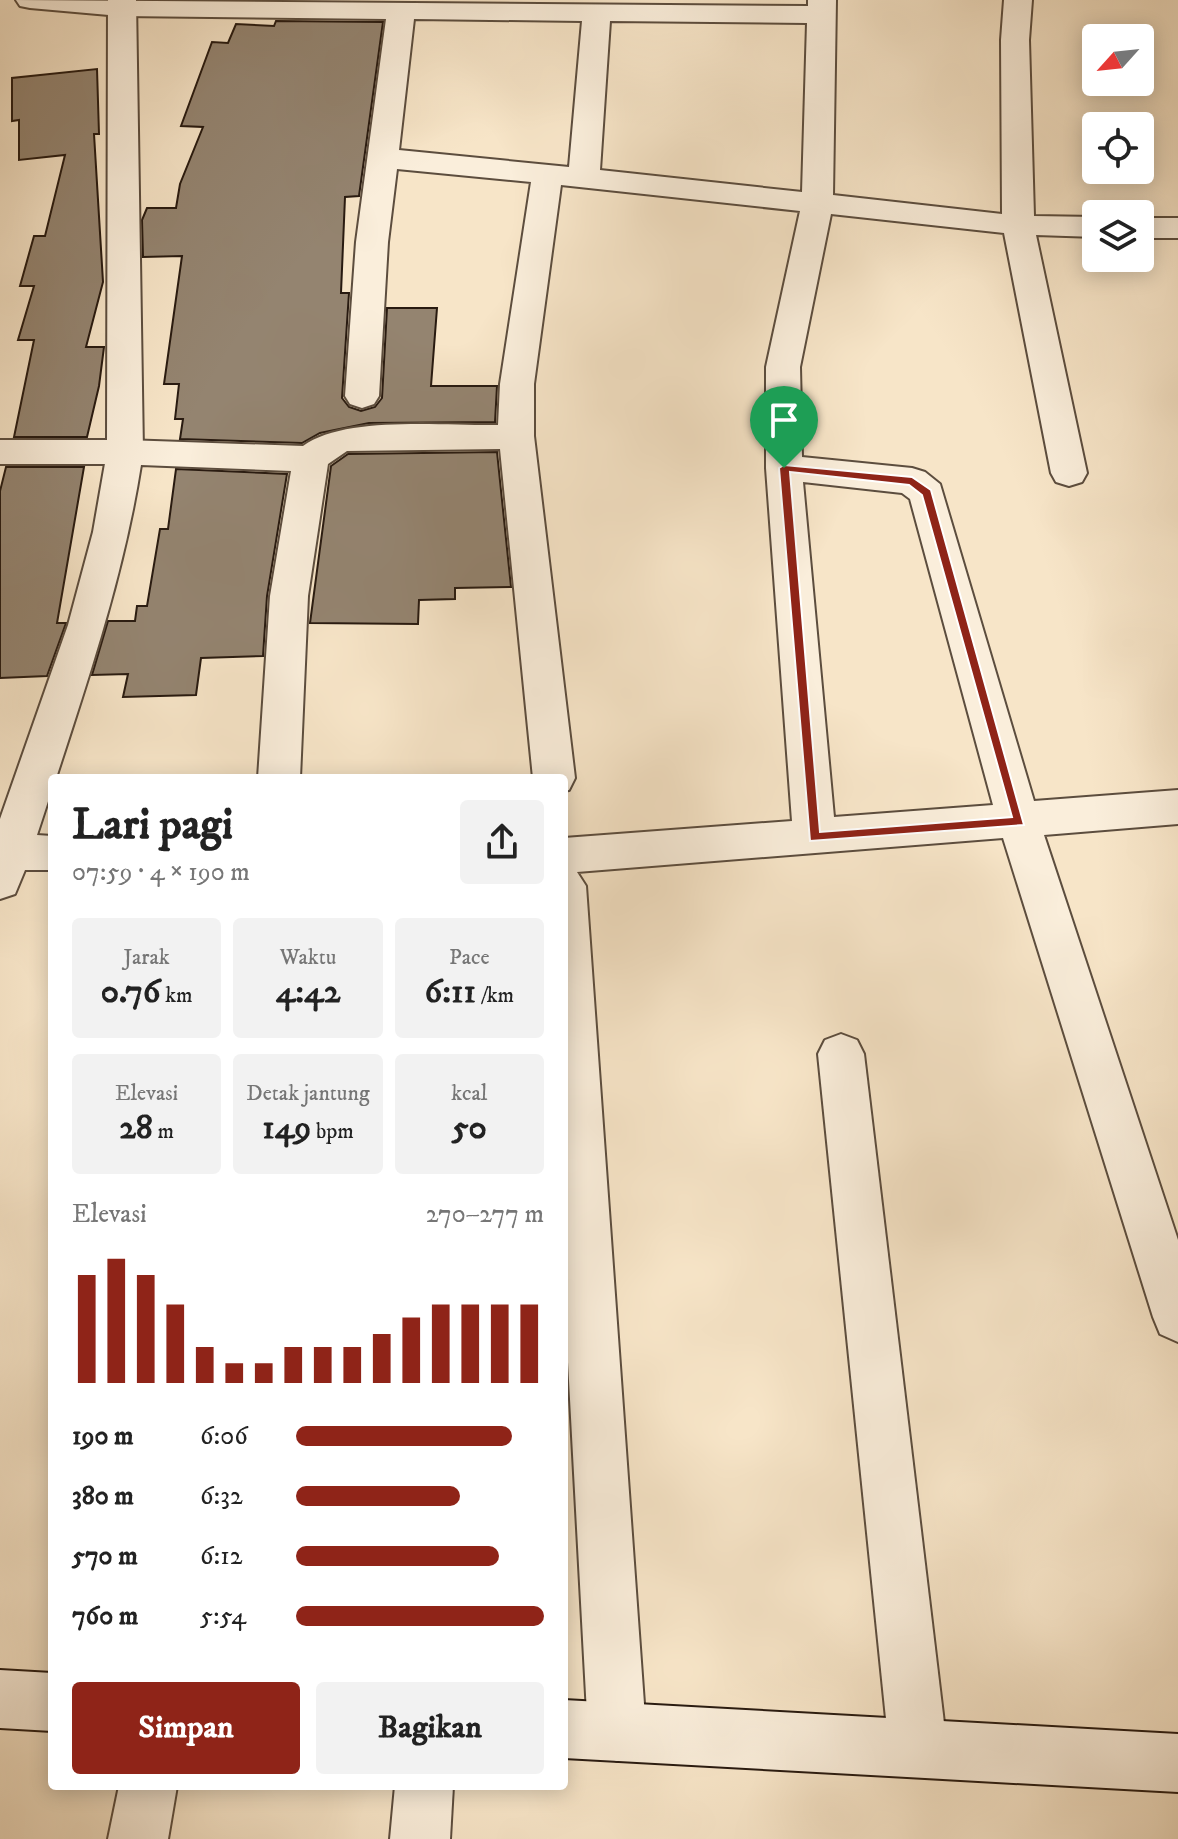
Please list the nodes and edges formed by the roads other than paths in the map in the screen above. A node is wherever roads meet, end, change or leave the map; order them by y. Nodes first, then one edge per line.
1 (30, 0) edge
2 (1018, 0) edge
3 (121, 4) edge
4 (822, 8) edge
5 (401, 11) junction
6 (597, 12) junction
7 (382, 158) junction
8 (549, 174) junction
9 (584, 176) junction
10 (817, 204) junction
11 (1018, 225) junction
12 (1082, 227) edge
13 (1154, 228) edge
14 (1178, 228) edge
15 (362, 396) dead end
16 (502, 437) dead end
17 (0, 452) edge
18 (125, 452) junction
19 (311, 459) junction
20 (784, 468) junction
21 (1069, 473) dead end
22 (279, 774) edge
23 (554, 774) edge
24 (1178, 807) edge
25 (1019, 822) junction
26 (814, 837) junction
27 (48, 854) edge
28 (568, 856) edge
29 (3, 862) edge
30 (568, 1011) edge
31 (841, 1054) dead end
32 (1178, 1317) edge
33 (0, 1699) edge
34 (48, 1702) edge
35 (591, 1730) edge
36 (918, 1748) junction
37 (1178, 1763) edge
38 (147, 1790) edge
39 (138, 1839) edge

1 - 3 street
2 - 11 street
3 - 5 street
3 - 18 street
4 - 6 street
4 - 10 street
5 - 6 street
5 - 7 street
6 - 9 street
7 - 8 street
7 - 15 street
8 - 9 street
8 - 23 street
9 - 10 street
10 - 11 street
10 - 20 street
11 - 12 street
11 - 21 street
13 - 14 street
16 - 19 street
17 - 18 street
18 - 19 street
18 - 29 street
19 - 22 street
20 - 25 street
20 - 26 street
24 - 25 street
25 - 26 street
25 - 32 street
26 - 28 street
27 - 29 street
30 - 35 street
31 - 36 street
33 - 34 street
35 - 36 street
36 - 37 street
38 - 39 street

